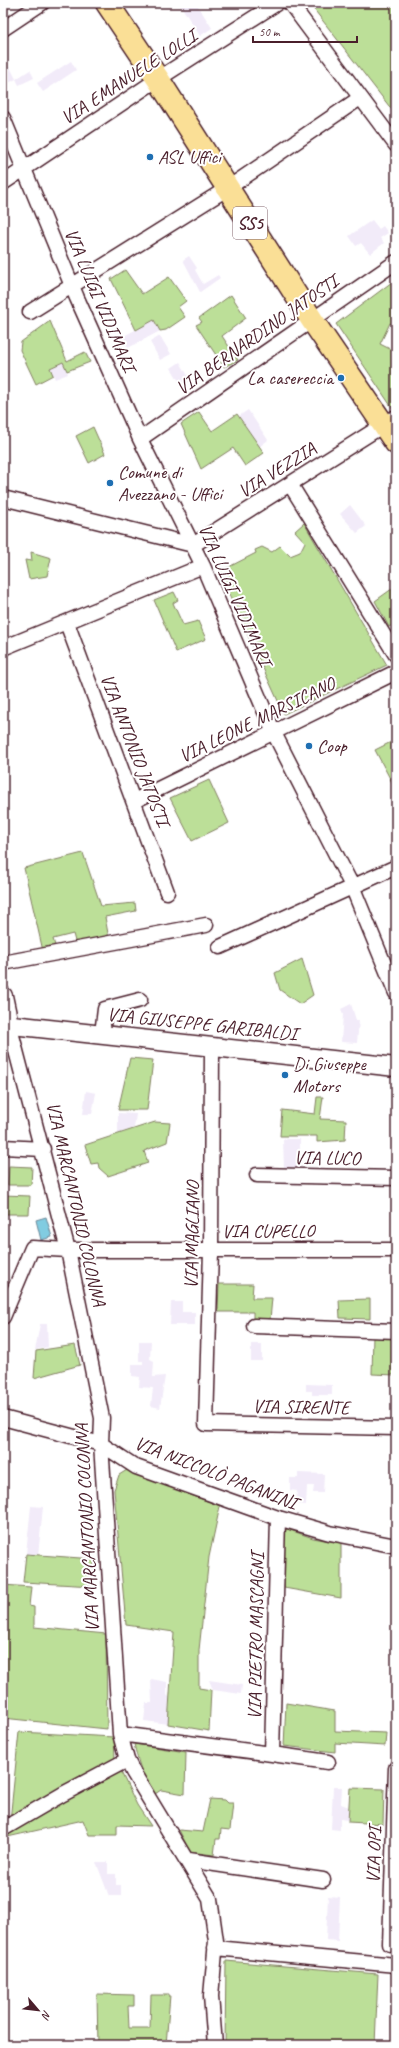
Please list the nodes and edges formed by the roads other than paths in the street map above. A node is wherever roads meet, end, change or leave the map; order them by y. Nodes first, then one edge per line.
1 (42, 3) edge
2 (106, 3) edge
3 (277, 3) edge
4 (290, 3) edge
5 (3, 29) edge
6 (158, 79) junction
7 (360, 98) junction
8 (3, 118) edge
9 (396, 145) edge
10 (23, 170) junction
11 (3, 183) edge
12 (228, 188) junction
13 (396, 262) edge
14 (72, 286) junction
15 (30, 312) dead end
16 (312, 320) junction
17 (390, 420) edge
18 (140, 439) junction
19 (396, 443) edge
20 (290, 484) junction
21 (3, 498) edge
22 (193, 545) junction
23 (203, 566) junction
24 (67, 623) junction
25 (3, 648) edge
26 (396, 655) edge
27 (396, 672) edge
28 (274, 733) junction
29 (134, 801) junction
30 (396, 867) edge
31 (352, 886) junction
32 (167, 892) dead end
33 (206, 925) dead end
34 (220, 947) dead end
35 (3, 963) edge
36 (396, 993) edge
37 (3, 996) edge
38 (140, 1000) dead end
39 (6, 1024) edge
40 (102, 1034) junction
41 (212, 1047) junction
42 (396, 1067) edge
43 (3, 1147) edge
44 (43, 1149) junction
45 (258, 1175) dead end
46 (396, 1178) edge
47 (68, 1250) junction
48 (211, 1250) junction
49 (396, 1250) edge
50 (3, 1317) edge
51 (254, 1326) dead end
52 (396, 1331) edge
53 (3, 1418) edge
54 (206, 1424) joint
55 (396, 1428) edge
56 (101, 1444) junction
57 (278, 1518) junction
58 (396, 1546) edge
59 (120, 1734) junction
60 (272, 1754) junction
61 (127, 1760) junction
62 (328, 1762) dead end
63 (396, 1768) edge
64 (3, 1830) edge
65 (188, 1860) junction
66 (323, 1880) dead end
67 (390, 1944) dead end
68 (216, 1948) junction
69 (396, 1965) edge
70 (215, 2045) edge

1 - 5 street
2 - 6 main road, SS5
3 - 6 street, VIA EMANUELE LOLLI
4 - 7 street
6 - 10 street, VIA EMANUELE LOLLI
6 - 12 main road, SS5
7 - 9 street
7 - 12 street
8 - 10 street, VIA LUIGI VIDIMARI
10 - 11 street, VIA EMANUELE LOLLI
10 - 14 street, VIA LUIGI VIDIMARI
12 - 14 street
12 - 16 main road, SS5
13 - 16 street, VIA BERNARDINO JATOSTI
14 - 15 street
14 - 18 street, VIA LUIGI VIDIMARI
16 - 17 main road, SS5
16 - 18 street, VIA BERNARDINO JATOSTI
17 - 19 main road, SS5
17 - 20 street, VIA VEZZIA
18 - 22 street, VIA LUIGI VIDIMARI
20 - 22 street, VIA VEZZIA
20 - 26 street
21 - 22 street
22 - 23 street, VIA LUIGI VIDIMARI
23 - 24 street
23 - 28 street, VIA LUIGI VIDIMARI
24 - 25 street
24 - 29 street, VIA ANTONIO JATOSTI
27 - 28 street, VIA LEONE MARSICANO
28 - 29 street, VIA LEONE MARSICANO
28 - 31 street, VIA LUIGI VIDIMARI
29 - 32 street, VIA ANTONIO JATOSTI
30 - 31 street
31 - 34 street
31 - 36 street, VIA LUIGI VIDIMARI
33 - 35 street
37 - 39 street, VIA MARCANTONIO COLONNA
38 - 40 street
39 - 40 street, VIA GIUSEPPE GARIBALDI
39 - 44 street, VIA MARCANTONIO COLONNA
40 - 41 street, VIA GIUSEPPE GARIBALDI
41 - 42 street, VIA GIUSEPPE GARIBALDI
41 - 48 street, VIA MAGLIANO
43 - 44 street
44 - 47 street, VIA MARCANTONIO COLONNA
45 - 46 street, VIA LUCO
47 - 48 street, VIA CUPELLO
47 - 50 street, VIA CUPELLO
47 - 56 street, VIA MARCANTONIO COLONNA
48 - 49 street, VIA CUPELLO
48 - 54 street, VIA MAGLIANO
51 - 52 street
53 - 56 street, VIA NICCOLÒ PAGANINI
54 - 55 street, VIA SIRENTE
56 - 57 street, VIA NICCOLÒ PAGANINI
56 - 59 street, VIA MARCANTONIO COLONNA
57 - 58 street, VIA NICCOLÒ PAGANINI
57 - 60 street, VIA PIETRO MASCAGNI
59 - 60 street
59 - 61 street, VIA MARCANTONIO COLONNA
60 - 62 street
61 - 64 street
61 - 65 street, VIA MARCANTONIO COLONNA
63 - 67 street, VIA OPI
65 - 66 street
65 - 68 street, VIA MARCANTONIO COLONNA
68 - 69 street
68 - 70 street, VIA MARCANTONIO COLONNA

